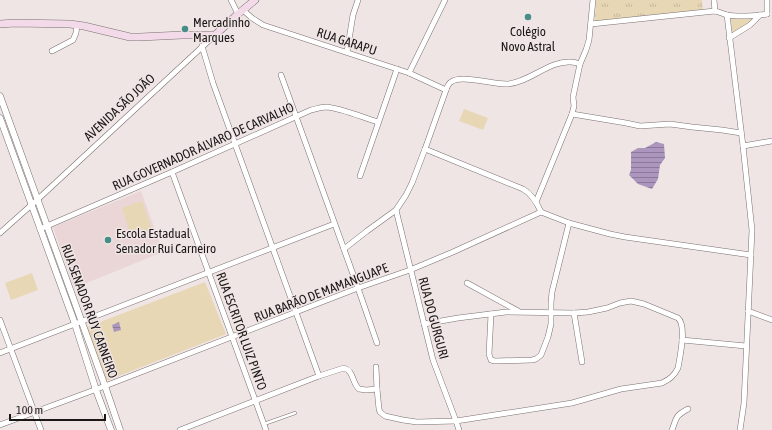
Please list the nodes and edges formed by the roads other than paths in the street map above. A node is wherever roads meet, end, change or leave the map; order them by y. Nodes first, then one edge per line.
1 (231, 0) edge
2 (255, 0) edge
3 (358, 0) edge
4 (445, 0) edge
5 (593, 0) edge
6 (714, 0) edge
7 (767, 0) edge
8 (715, 11) junction
9 (241, 12) junction
10 (727, 15) junction
11 (760, 15) junction
12 (769, 16) edge
13 (0, 24) edge
14 (591, 24) junction
15 (77, 25) junction
16 (215, 35) junction
17 (729, 38) junction
18 (202, 46) junction
19 (52, 51) dead end
20 (347, 52) junction
21 (580, 64) junction
22 (396, 69) junction
23 (409, 73) junction
24 (281, 74) dead end
25 (446, 90) junction
26 (0, 97) edge
27 (572, 114) junction
28 (297, 116) junction
29 (0, 118) edge
30 (378, 122) junction
31 (11, 125) junction
32 (2, 128) edge
33 (741, 133) junction
34 (772, 141) edge
35 (235, 143) junction
36 (743, 146) junction
37 (425, 149) junction
38 (172, 172) junction
39 (360, 176) dead end
40 (37, 200) junction
41 (536, 202) junction
42 (31, 204) junction
43 (396, 210) junction
44 (541, 212) junction
45 (569, 223) junction
46 (334, 224) junction
47 (47, 226) junction
48 (40, 229) junction
49 (0, 232) edge
50 (272, 248) junction
51 (344, 249) junction
52 (751, 255) junction
53 (410, 270) junction
54 (209, 273) junction
55 (467, 283) dead end
56 (65, 285) junction
57 (358, 288) junction
58 (748, 311) junction
59 (296, 312) junction
60 (519, 312) junction
61 (551, 312) junction
62 (574, 313) junction
63 (491, 314) junction
64 (0, 320) edge
65 (772, 320) edge
66 (79, 323) junction
67 (424, 324) junction
68 (232, 337) junction
69 (682, 340) junction
70 (377, 343) dead end
71 (746, 346) junction
72 (11, 349) junction
73 (0, 353) edge
74 (582, 362) dead end
75 (376, 367) dead end
76 (319, 376) junction
77 (105, 386) junction
78 (377, 389) junction
79 (96, 390) junction
80 (256, 401) junction
81 (688, 409) dead end
82 (34, 412) junction
83 (295, 413) dead end
84 (456, 421) junction
85 (0, 425) edge
86 (265, 427) edge
87 (41, 430) edge
88 (111, 430) edge
89 (120, 430) edge
90 (180, 430) edge
91 (459, 430) edge
92 (674, 430) edge
93 (740, 430) edge

1 - 9 street
2 - 9 main road, AVENIDA SÃO JOÃO
3 - 20 street
4 - 23 street
5 - 14 street
6 - 8 street
7 - 12 street
8 - 10 street
8 - 14 street
9 - 16 main road, AVENIDA SÃO JOÃO
9 - 20 street, RUA GARAPU
10 - 11 street
10 - 17 street
11 - 12 street
11 - 17 street
13 - 15 main road
14 - 21 street
15 - 16 main road
15 - 19 street
16 - 18 street, AVENIDA SÃO JOÃO
17 - 33 street
18 - 35 street
18 - 40 street, AVENIDA SÃO JOÃO
20 - 22 street, RUA GARAPU
21 - 25 street
21 - 27 street
22 - 23 street, RUA GARAPU
22 - 30 street
23 - 25 street, RUA GARAPU
24 - 28 street
25 - 37 street
26 - 31 street, RUA SENADOR RUY CARNEIRO
27 - 33 street
27 - 41 street
28 - 30 street, RUA GOVERNADOR ÁLVARO DE CARVALHO
28 - 35 street, RUA GOVERNADOR ÁLVARO DE CARVALHO
28 - 46 street
29 - 32 street, RUA SENADOR RUY CARNEIRO
30 - 39 street
31 - 32 street
31 - 40 street, RUA SENADOR RUY CARNEIRO
32 - 42 street, RUA SENADOR RUY CARNEIRO
33 - 36 street
34 - 36 street
35 - 38 street, RUA GOVERNADOR ÁLVARO DE CARVALHO
35 - 50 street
36 - 52 street
37 - 41 street
37 - 43 street
38 - 47 street, RUA GOVERNADOR ÁLVARO DE CARVALHO
38 - 54 street, RUA ESCRITOR LUIZ PINTO
40 - 42 street, AVENIDA SÃO JOÃO
40 - 47 street, RUA SENADOR RUY CARNEIRO
41 - 44 street
42 - 48 street, RUA SENADOR RUY CARNEIRO
42 - 49 street, AVENIDA SÃO JOÃO
43 - 51 street
43 - 53 street, RUA DO GURGURI
44 - 45 street
44 - 53 street, RUA BARÃO DE MAMANGUAPE
45 - 52 street
45 - 61 street
46 - 50 street
46 - 51 street
47 - 48 street, RUA GOVERNADOR ÁLVARO DE CARVALHO
47 - 56 street, RUA SENADOR RUY CARNEIRO
48 - 56 street, RUA SENADOR RUY CARNEIRO
50 - 54 street
50 - 59 street
51 - 57 street
52 - 58 street
53 - 57 street, RUA BARÃO DE MAMANGUAPE
53 - 67 street, RUA DO GURGURI
54 - 66 street
54 - 68 street, RUA ESCRITOR LUIZ PINTO
55 - 60 street
56 - 66 street, RUA SENADOR RUY CARNEIRO
57 - 59 street, RUA BARÃO DE MAMANGUAPE
57 - 70 street
58 - 65 street
58 - 71 street
59 - 68 street, RUA BARÃO DE MAMANGUAPE
59 - 76 street
60 - 61 street
60 - 63 street
61 - 62 street
61 - 63 street
62 - 69 street
62 - 74 street
63 - 67 street
64 - 72 street
66 - 72 street
66 - 77 street, RUA SENADOR RUY CARNEIRO
66 - 79 street, RUA SENADOR RUY CARNEIRO
67 - 84 street, RUA DO GURGURI
68 - 77 street, RUA BARÃO DE MAMANGUAPE
68 - 80 street, RUA ESCRITOR LUIZ PINTO
69 - 71 street
69 - 84 street
71 - 93 street
72 - 73 street
72 - 82 street
75 - 78 street
76 - 78 street
76 - 80 street
77 - 79 street, RUA BARÃO DE MAMANGUAPE
77 - 89 street, RUA SENADOR RUY CARNEIRO
78 - 84 street
79 - 82 street, RUA BARÃO DE MAMANGUAPE
79 - 88 street, RUA SENADOR RUY CARNEIRO
80 - 86 street, RUA ESCRITOR LUIZ PINTO
80 - 90 street
81 - 92 street
82 - 85 street, RUA BARÃO DE MAMANGUAPE
82 - 87 street
83 - 86 lane
84 - 91 street, RUA DO GURGURI

